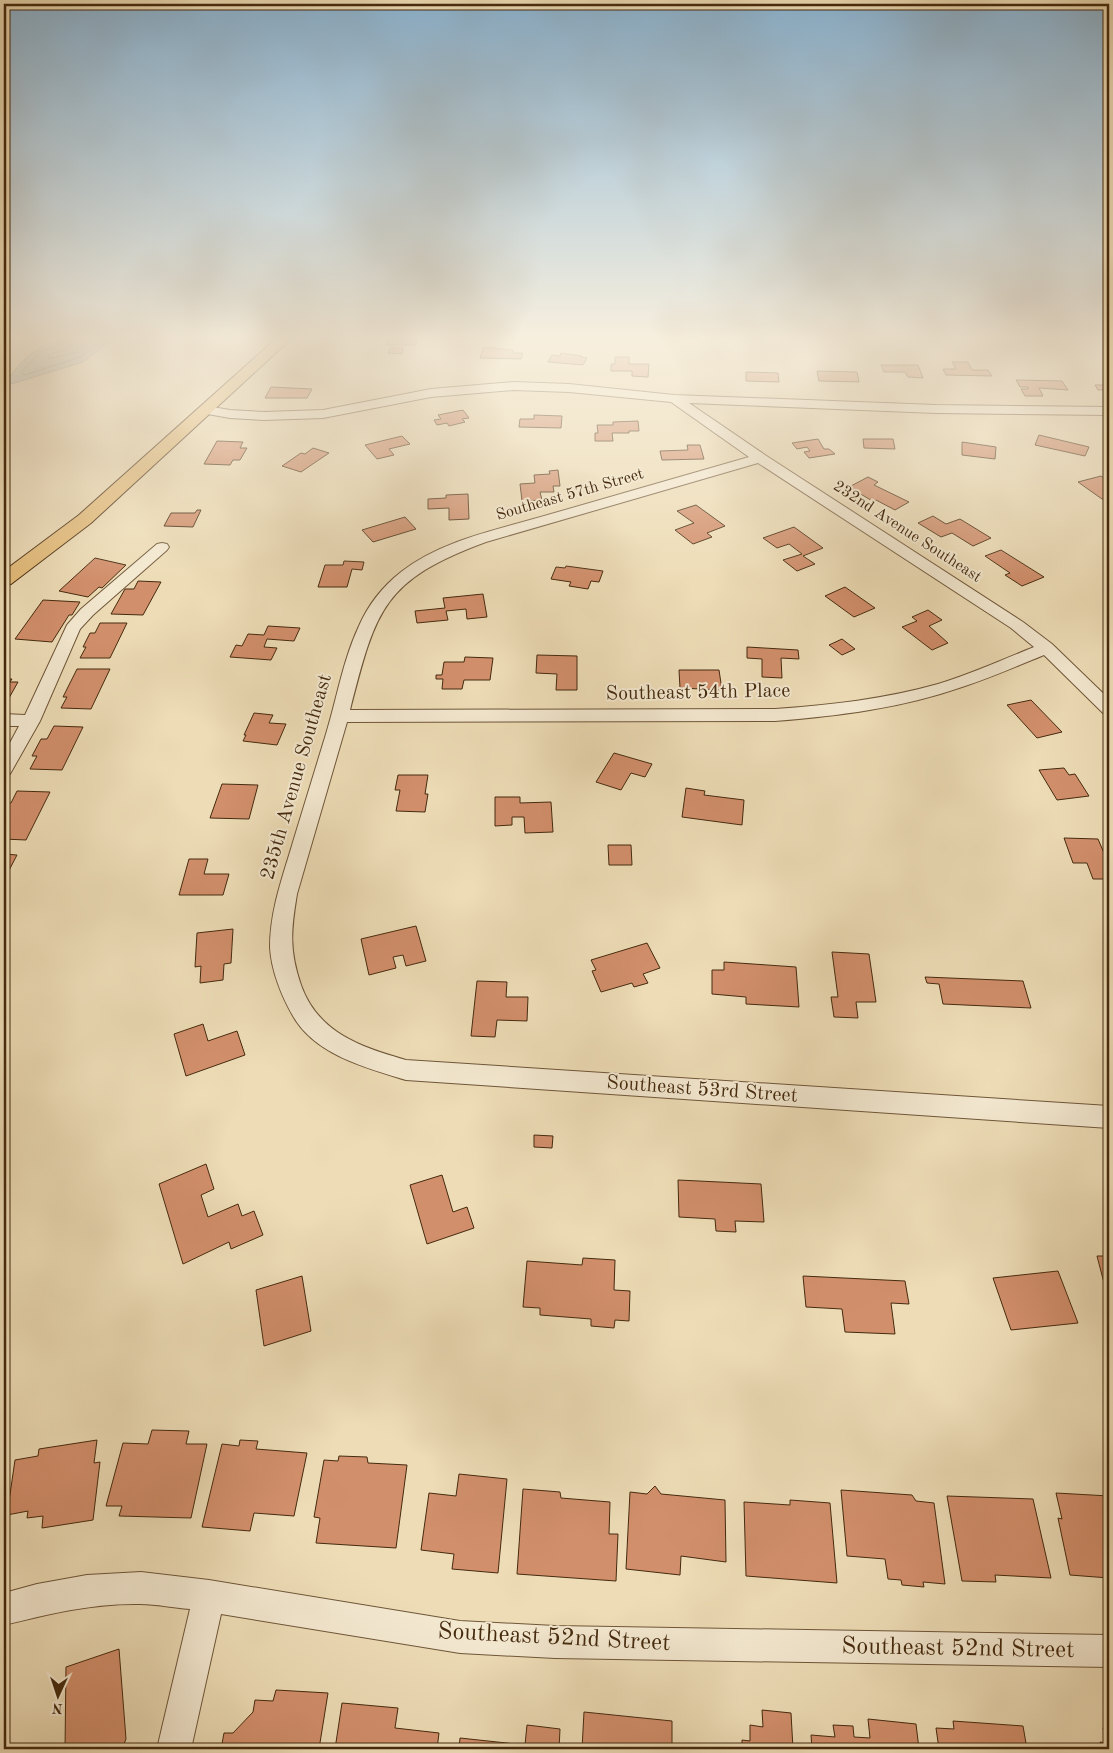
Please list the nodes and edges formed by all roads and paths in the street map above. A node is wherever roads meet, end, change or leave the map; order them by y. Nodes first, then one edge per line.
1 (196, 419) edge
2 (703, 419) edge
3 (760, 458) junction
4 (162, 546) dead end
5 (420, 564) joint
6 (4, 580) edge
7 (1046, 648) junction
8 (1109, 709) edge
9 (340, 716) junction
10 (4, 720) edge
11 (31, 721) junction
12 (4, 770) edge
13 (308, 1020) joint
14 (1109, 1117) edge
15 (210, 1596) junction
16 (4, 1609) edge
17 (1109, 1651) edge
18 (174, 1749) edge

1 - 6 main road
2 - 3 street, 232nd Avenue Southeast
3 - 5 street, Southeast 57th Street
3 - 7 street, 232nd Avenue Southeast
4 - 11 street
5 - 9 street, 235th Avenue Southeast
7 - 8 street, 232nd Avenue Southeast
7 - 9 street, Southeast 54th Place
9 - 13 street, 235th Avenue Southeast
10 - 11 street
11 - 12 street
13 - 14 street, Southeast 53rd Street
15 - 16 street, Southeast 52nd Street
15 - 17 street, Southeast 52nd Street
15 - 18 street

